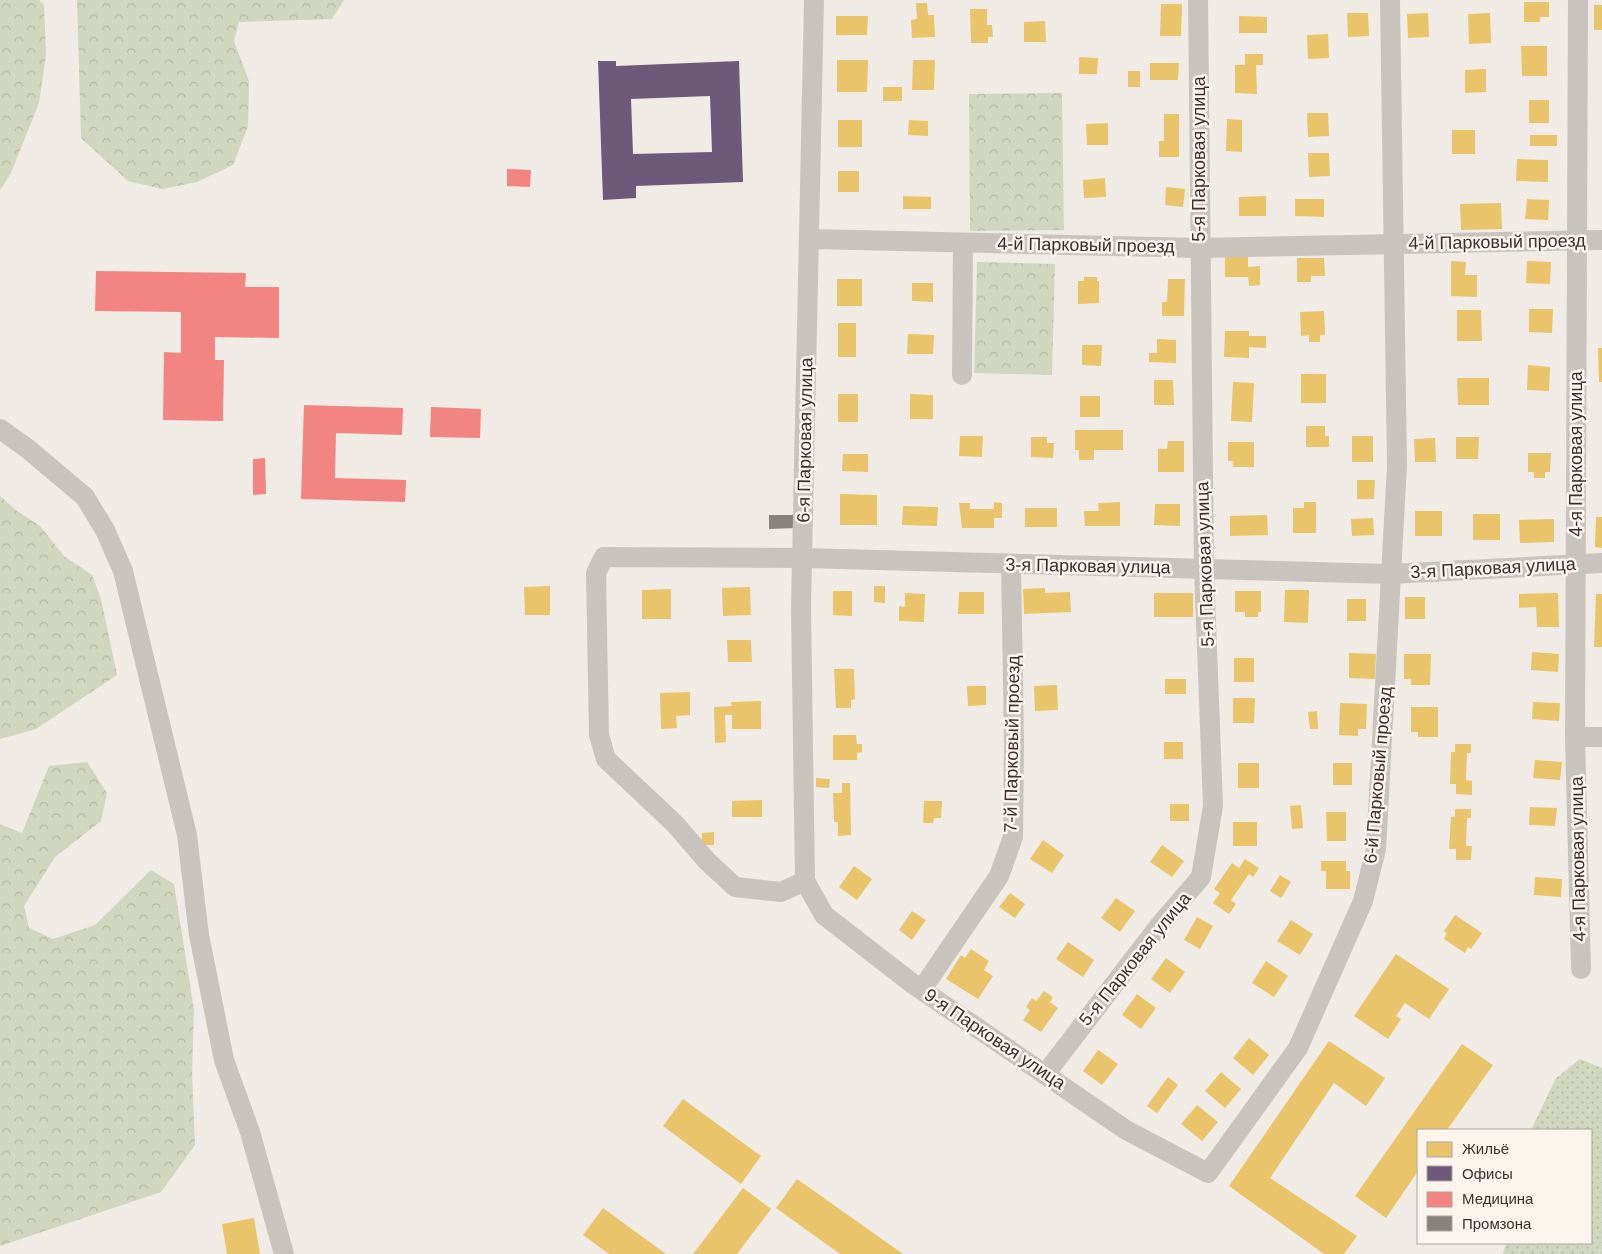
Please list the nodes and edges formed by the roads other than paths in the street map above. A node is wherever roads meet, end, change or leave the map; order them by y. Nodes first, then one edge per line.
1 (814, 0) edge
2 (1198, 0) edge
3 (1390, 0) edge
4 (1578, 0) edge
5 (810, 240) junction
6 (1577, 240) junction
7 (1602, 240) edge
8 (964, 243) junction
9 (1392, 245) junction
10 (1199, 248) junction
11 (962, 375) dead end
12 (0, 429) edge
13 (802, 558) junction
14 (1602, 563) edge
15 (1010, 564) junction
16 (1576, 564) junction
17 (1204, 568) junction
18 (1390, 574) junction
19 (1575, 737) junction
20 (1602, 737) edge
21 (805, 881) junction
22 (1581, 969) dead end
23 (922, 989) junction
24 (1046, 1073) junction
25 (1208, 1173) joint
26 (284, 1254) edge

1 - 5 street, 6-я Парковая улица
2 - 10 street, 5-я Парковая улица
3 - 9 street, 4-й Парковый проезд
4 - 6 street, 4-я Парковая улица
5 - 8 street, 4-й Парковый проезд
5 - 13 street, 6-я Парковая улица
6 - 7 street, 4-й Парковый проезд
6 - 9 street, 4-й Парковый проезд
6 - 16 street, 4-я Парковая улица
8 - 10 street, 4-й Парковый проезд
8 - 11 street
9 - 10 street, 4-й Парковый проезд
9 - 18 street, 4-й Парковый проезд
10 - 17 street, 5-я Парковая улица
12 - 26 street
13 - 15 street, 3-я Парковая улица
13 - 21 street, 6-я Парковая улица
13 - 21 street, 3-я Парковая улица
14 - 16 street, 3-я Парковая улица
15 - 17 street, 3-я Парковая улица
15 - 23 street, 7-й Парковый проезд
16 - 18 street, 3-я Парковая улица
16 - 19 street, 4-я Парковая улица
17 - 18 street, 3-я Парковая улица
17 - 24 street, 5-я Парковая улица
18 - 25 street, 6-й Парковый проезд
19 - 20 street
19 - 22 street, 4-я Парковая улица
21 - 23 street, 9-я Парковая улица
23 - 24 street, 9-я Парковая улица
24 - 25 street, 9-я Парковая улица

